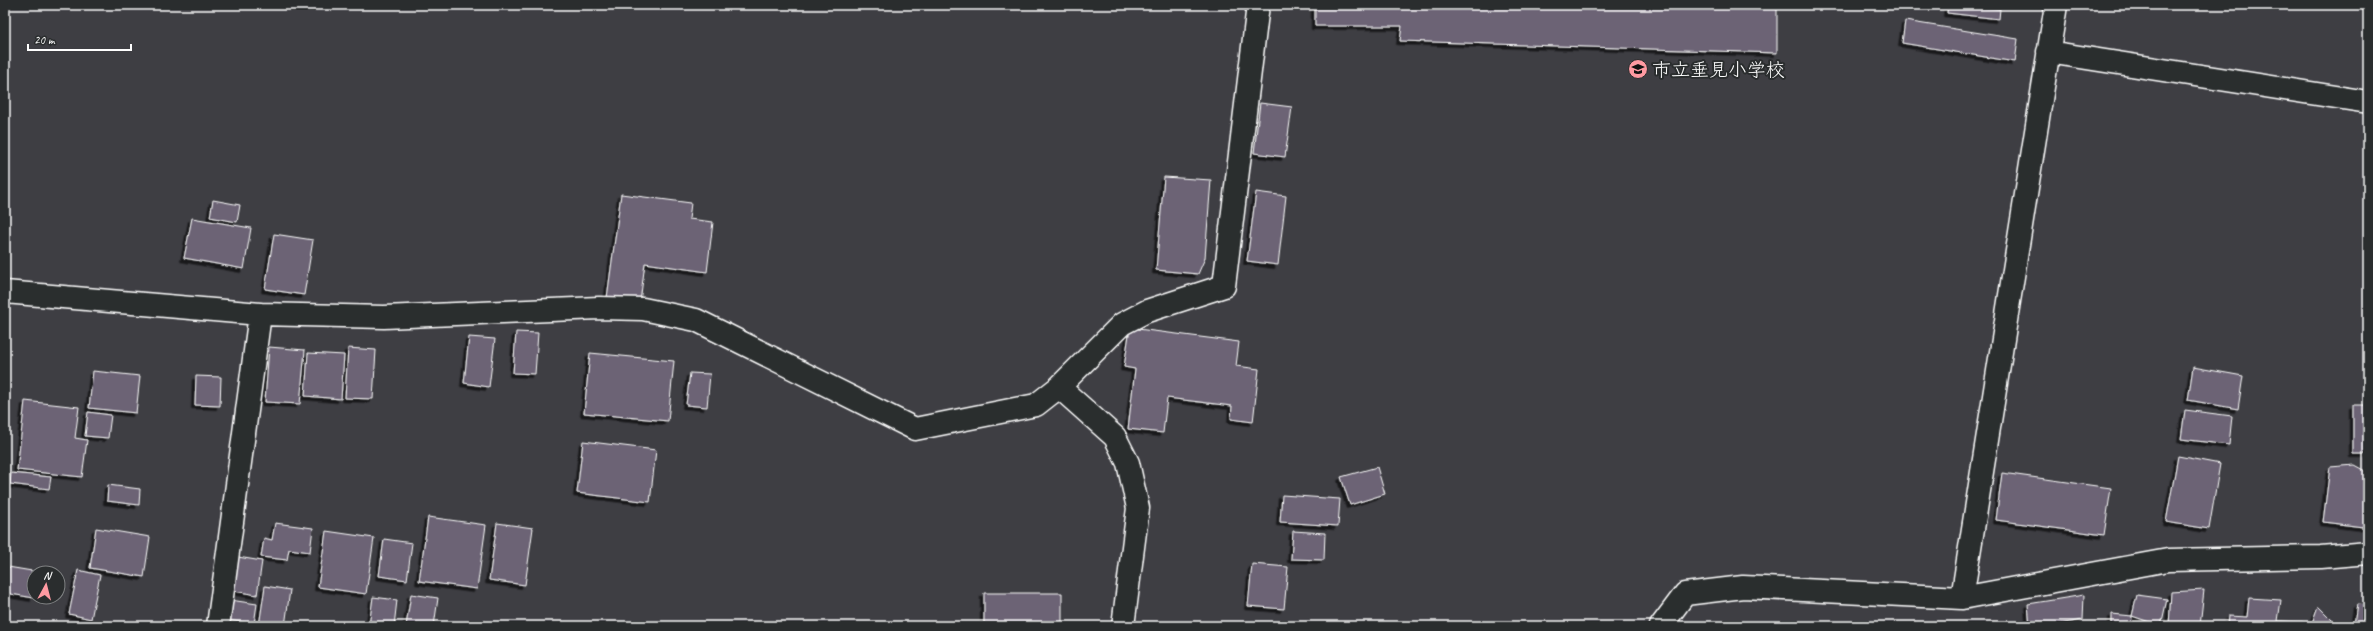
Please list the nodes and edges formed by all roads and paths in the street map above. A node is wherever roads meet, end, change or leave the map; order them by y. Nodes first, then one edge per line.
1 (1258, 5) edge
2 (2056, 5) edge
3 (2048, 52) junction
4 (2368, 102) edge
5 (5, 292) edge
6 (260, 314) junction
7 (1059, 387) junction
8 (2368, 553) edge
9 (1962, 598) junction
10 (218, 626) edge
11 (1123, 626) edge
12 (1661, 626) edge

1 - 7 street
2 - 3 street
3 - 4 street
3 - 9 street
5 - 6 street
6 - 7 street
6 - 10 street
7 - 11 street
8 - 9 street
9 - 12 street

